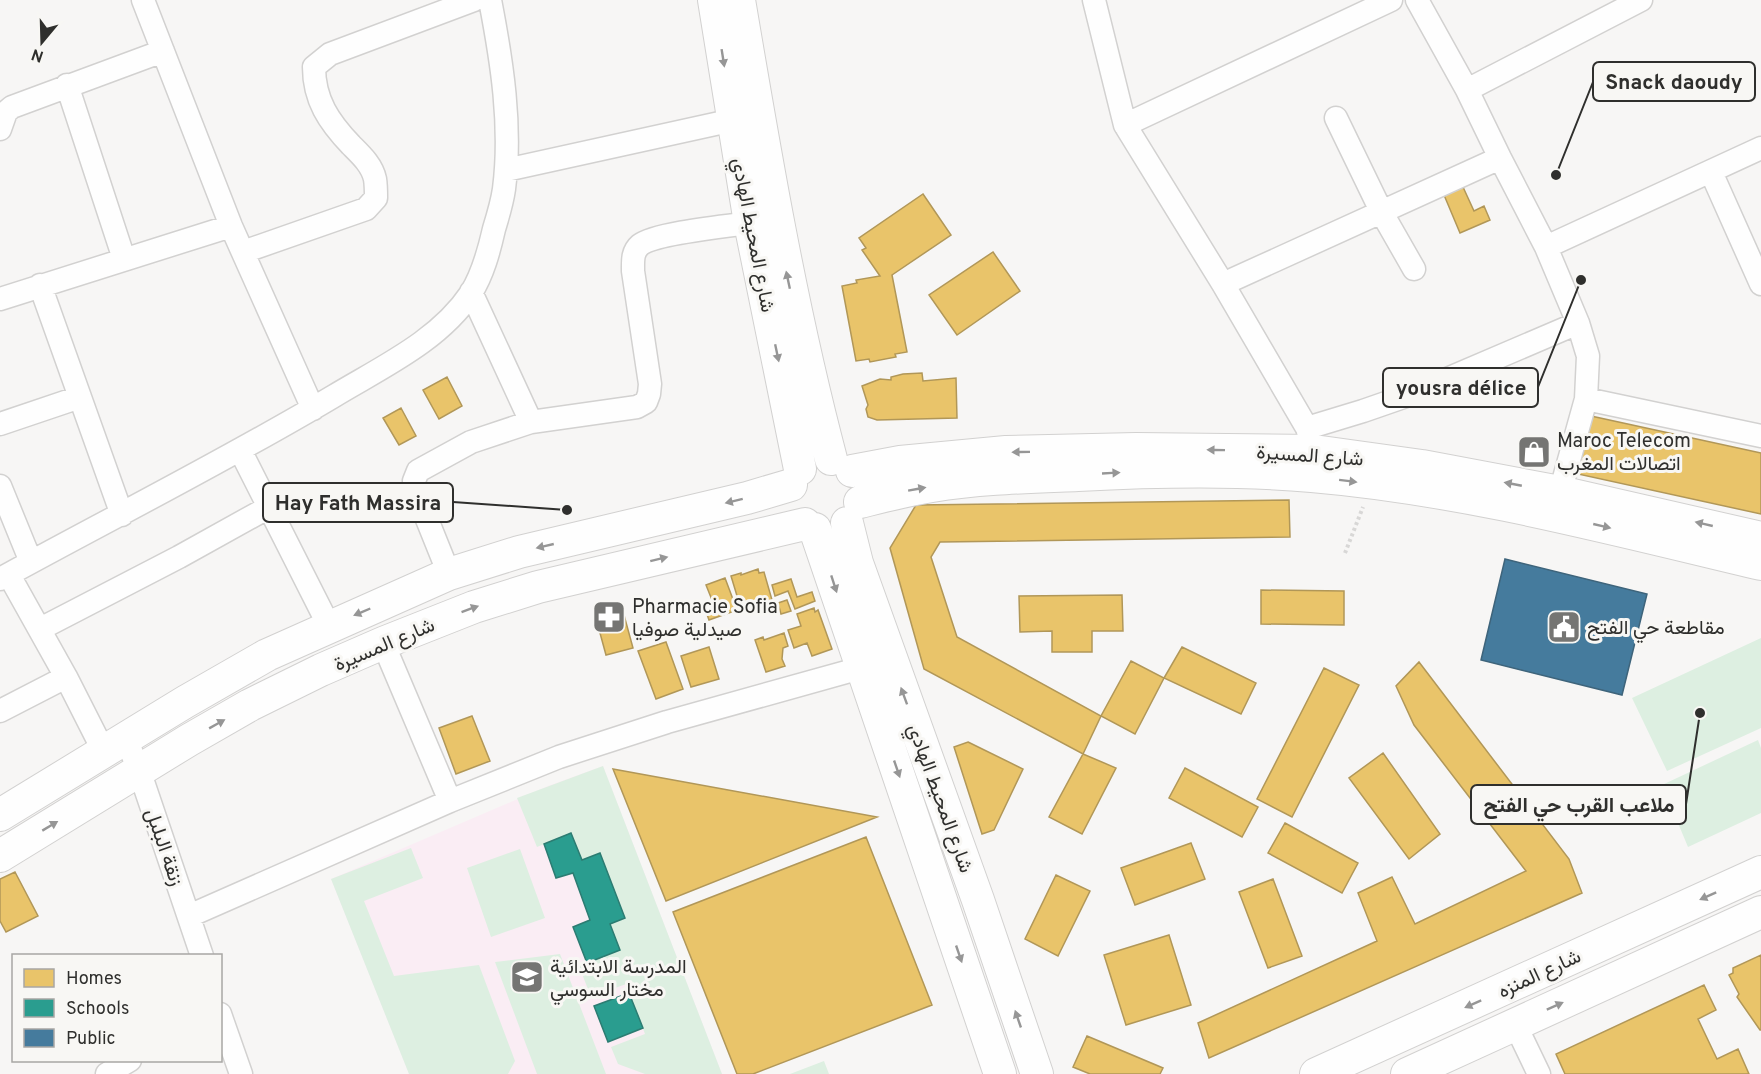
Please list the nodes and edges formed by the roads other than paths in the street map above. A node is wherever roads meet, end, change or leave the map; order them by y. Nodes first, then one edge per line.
1 (143, 0) edge
2 (474, 0) edge
3 (490, 0) edge
4 (714, 0) edge
5 (739, 0) edge
6 (1094, 0) edge
7 (1391, 0) edge
8 (1417, 0) edge
9 (1633, 2) edge
10 (163, 51) junction
11 (67, 86) junction
12 (1467, 90) junction
13 (745, 117) junction
14 (1336, 118) dead end
15 (1125, 125) junction
16 (0, 129) edge
17 (1761, 148) edge
18 (1500, 158) junction
19 (506, 170) junction
20 (1711, 172) junction
21 (1382, 213) junction
22 (763, 221) junction
23 (231, 226) junction
24 (1546, 248) junction
25 (243, 252) junction
26 (124, 259) junction
27 (1414, 269) dead end
28 (1223, 284) junction
29 (1761, 284) edge
30 (40, 285) junction
31 (471, 292) junction
32 (0, 299) edge
33 (1578, 323) junction
34 (80, 397) junction
35 (1586, 399) junction
36 (313, 409) junction
37 (531, 422) junction
38 (0, 424) edge
39 (1761, 436) edge
40 (240, 450) junction
41 (1311, 452) junction
42 (841, 465) junction
43 (795, 477) junction
44 (0, 486) edge
45 (1557, 504) junction
46 (269, 507) junction
47 (854, 513) junction
48 (122, 515) junction
49 (810, 527) junction
50 (1761, 538) edge
51 (30, 562) junction
52 (1761, 564) edge
53 (449, 574) junction
54 (4, 577) edge
55 (329, 626) junction
56 (40, 629) junction
57 (383, 644) junction
58 (876, 664) junction
59 (66, 677) junction
60 (0, 711) edge
61 (115, 746) junction
62 (139, 770) junction
63 (450, 801) junction
64 (0, 815) edge
65 (0, 856) edge
66 (1761, 872) edge
67 (1761, 912) edge
68 (189, 916) junction
69 (201, 954) edge
70 (222, 1020) edge
71 (1515, 1024) junction
72 (127, 1062) edge
73 (107, 1074) edge
74 (241, 1074) edge
75 (1000, 1074) edge
76 (1036, 1074) edge
77 (1316, 1074) edge
78 (1407, 1074) edge
79 (1539, 1074) edge

1 - 10 street
2 - 25 street
3 - 19 street
4 -> 13 street, شارع المحيط الهادي
5 - 13 street, شارع المحيط الهادي
6 - 15 street
7 - 15 street
8 - 12 street
9 - 12 street
10 - 11 street
10 - 23 street
11 - 16 street
11 - 26 street
12 - 18 street
13 - 19 street
13 - 22 street, شارع المحيط الهادي
14 - 21 street
15 - 28 street
17 - 20 street
18 - 21 street
18 - 24 street
19 - 31 street
20 - 24 street
20 - 29 street
21 - 27 street
21 - 28 street
22 - 37 street
42 -> 22 street, شارع المحيط الهادي
22 -> 43 street, شارع المحيط الهادي
23 - 25 street
23 - 26 street
24 - 33 street
25 - 36 street
26 - 30 street
28 - 41 street
30 - 32 street
30 - 34 street
31 - 36 street
31 - 37 street
33 - 35 street
33 - 41 street
34 - 38 street
34 - 48 street
35 - 39 street
35 - 45 street
36 - 40 street
37 - 53 street
40 - 46 street
40 - 48 street
41 -> 42 street, شارع المسيرة
45 -> 41 street, شارع المسيرة
41 -> 45 street, شارع المسيرة
47 -> 41 street, شارع المسيرة
42 - 43 street
42 - 47 street
43 - 49 street
43 -> 53 street, شارع المسيرة
44 - 51 street
50 -> 45 street, شارع المسيرة
45 -> 52 street, شارع المسيرة
46 - 55 street
46 - 56 street
47 - 49 street
47 - 58 street, شارع المحيط الهادي
48 - 51 street
57 -> 49 street, شارع المسيرة
49 -> 58 street, شارع المحيط الهادي
51 - 54 street
53 -> 55 street, شارع المسيرة
54 - 56 street, زنقة البلبل
55 - 61 street, شارع المسيرة
56 - 59 street, زنقة البلبل
62 -> 57 street, شارع المسيرة
57 - 63 street
58 - 63 street
58 -> 75 street, شارع المحيط الهادي
76 -> 58 street, شارع المحيط الهادي
59 - 60 street
59 - 61 street, زنقة البلبل
61 - 62 street, زنقة البلبل
61 - 64 street, شارع المسيرة
65 -> 62 street, شارع المسيرة
62 - 68 street, زنقة البلبل
63 - 68 street
66 -> 77 street, شارع المنزه
71 -> 67 street, شارع المنزه
68 - 69 street, زنقة البلبل
70 - 74 street
71 - 78 street, شارع المنزه
71 - 79 street
72 - 73 street

